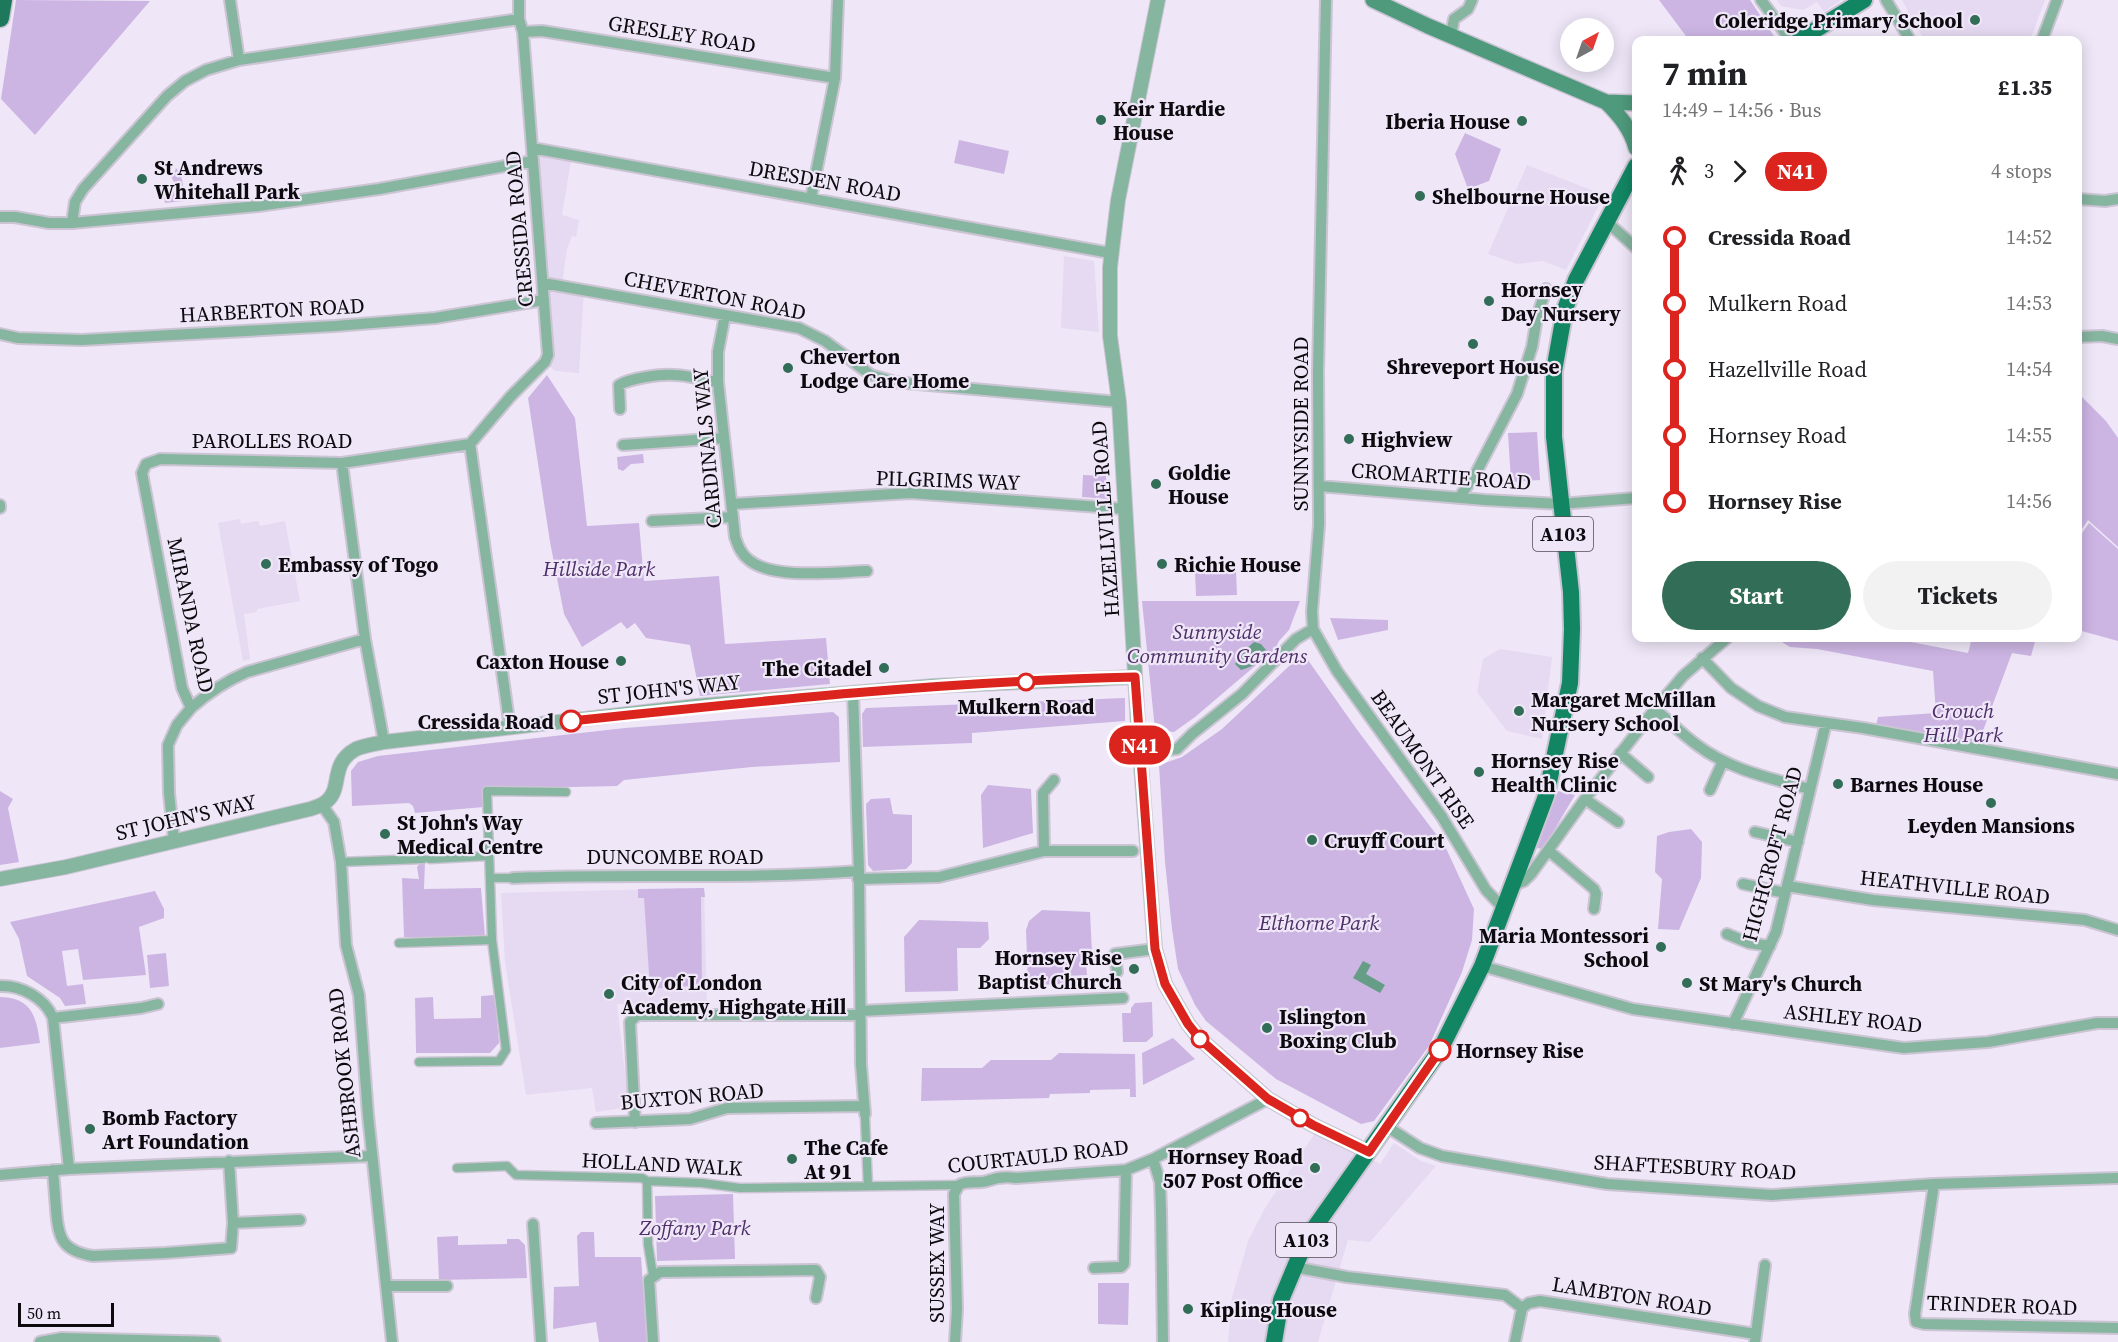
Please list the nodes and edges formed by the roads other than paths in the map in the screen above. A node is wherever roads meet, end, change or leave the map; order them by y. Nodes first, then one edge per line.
1 (3, 0) edge
2 (230, 0) edge
3 (519, 0) edge
4 (838, 0) edge
5 (1158, 0) edge
6 (1326, 0) edge
7 (1372, 0) edge
8 (1472, 0) edge
9 (1761, 0) edge
10 (1864, 0) edge
11 (1886, 0) edge
12 (2057, 0) edge
13 (0, 18) edge
14 (519, 19) junction
15 (523, 32) junction
16 (1451, 35) junction
17 (1791, 36) edge
18 (1794, 36) edge
19 (1908, 36) edge
20 (2044, 36) edge
21 (239, 60) junction
22 (835, 78) junction
23 (1606, 102) junction
24 (1632, 103) edge
25 (1632, 135) edge
26 (532, 148) junction
27 (533, 161) junction
28 (1632, 173) edge
29 (811, 198) junction
30 (2082, 199) edge
31 (2118, 199) edge
32 (0, 217) edge
33 (1606, 221) junction
34 (72, 223) junction
35 (1632, 244) edge
36 (1110, 253) junction
37 (543, 283) junction
38 (1546, 289) dead end
39 (544, 300) junction
40 (725, 315) junction
41 (0, 334) edge
42 (2082, 337) edge
43 (2118, 339) edge
44 (718, 382) junction
45 (1119, 402) junction
46 (620, 409) dead end
47 (724, 438) junction
48 (470, 444) junction
49 (623, 445) dead end
50 (342, 463) junction
51 (146, 464) joint
52 (1319, 486) junction
53 (1459, 498) junction
54 (1632, 498) edge
55 (733, 504) junction
56 (1560, 504) junction
57 (1126, 509) junction
58 (733, 517) junction
59 (652, 521) dead end
60 (867, 571) dead end
61 (1313, 628) junction
62 (365, 639) junction
63 (1721, 642) edge
64 (1703, 653) junction
65 (1135, 677) junction
66 (853, 694) junction
67 (191, 708) junction
68 (1655, 709) junction
69 (1826, 723) junction
70 (510, 728) junction
71 (384, 742) junction
72 (1140, 753) junction
73 (1620, 753) junction
74 (1723, 761) junction
75 (2118, 774) edge
76 (1648, 777) dead end
77 (1054, 780) dead end
78 (1809, 789) junction
79 (1710, 790) dead end
80 (566, 792) dead end
81 (1585, 799) junction
82 (322, 805) junction
83 (1618, 822) dead end
84 (1755, 832) dead end
85 (174, 840) junction
86 (1798, 842) junction
87 (1044, 851) junction
88 (1133, 851) dead end
89 (1549, 851) junction
90 (488, 856) junction
91 (341, 862) junction
92 (859, 875) junction
93 (490, 878) junction
94 (513, 878) joint
95 (0, 879) edge
96 (1743, 884) dead end
97 (1511, 886) junction
98 (1786, 889) junction
99 (1504, 909) junction
100 (1594, 909) dead end
101 (2118, 930) edge
102 (1726, 934) dead end
103 (492, 939) junction
104 (399, 943) dead end
105 (1770, 946) junction
106 (1155, 949) junction
107 (1482, 966) junction
108 (1117, 972) dead end
109 (0, 986) edge
110 (1123, 998) dead end
111 (158, 1004) dead end
112 (861, 1013) junction
113 (53, 1018) junction
114 (2118, 1023) edge
115 (1733, 1024) junction
116 (419, 1062) dead end
117 (1268, 1099) junction
118 (865, 1113) junction
119 (635, 1122) junction
120 (596, 1123) dead end
121 (1386, 1126) junction
122 (1369, 1152) junction
123 (372, 1156) junction
124 (1153, 1159) junction
125 (229, 1161) junction
126 (69, 1168) junction
127 (457, 1168) dead end
128 (53, 1170) junction
129 (1126, 1170) junction
130 (0, 1175) edge
131 (2118, 1178) edge
132 (647, 1181) junction
133 (1934, 1184) junction
134 (958, 1185) junction
135 (868, 1186) junction
136 (300, 1220) dead end
137 (233, 1223) junction
138 (533, 1224) dead end
139 (1765, 1265) dead end
140 (1294, 1267) junction
141 (1094, 1268) dead end
142 (653, 1275) junction
143 (386, 1286) junction
144 (447, 1286) dead end
145 (816, 1298) dead end
146 (1522, 1308) junction
147 (2118, 1328) edge
148 (1755, 1338) edge
149 (40, 1342) edge
150 (215, 1342) edge
151 (392, 1342) edge
152 (541, 1342) edge
153 (653, 1342) edge
154 (955, 1342) edge
155 (1163, 1342) edge
156 (1274, 1342) edge
157 (1515, 1342) edge

1 - 13 highway
2 - 21 street
3 - 14 street, CRESSIDA ROAD
4 - 22 street
5 - 36 street, HAZELLVILLE ROAD
6 - 52 street, SUNNYSIDE ROAD
7 - 16 main road
8 - 16 street
9 - 17 street
10 - 18 main road
11 - 19 street
12 - 20 street
14 - 15 street, CRESSIDA ROAD
14 - 21 street
15 - 22 street, GRESLEY ROAD
15 - 26 street, CRESSIDA ROAD
16 - 23 main road
21 - 34 street
22 - 29 street
23 - 24 main road
23 - 25 main road
26 - 27 street, CRESSIDA ROAD
26 - 29 street, DRESDEN ROAD
27 - 34 street
27 - 37 street, CRESSIDA ROAD
28 - 33 main road, A103
29 - 36 street, DRESDEN ROAD
30 - 31 street
32 - 34 street
33 - 35 street
33 - 56 main road, A103
36 - 45 street, HAZELLVILLE ROAD
37 - 39 street, CRESSIDA ROAD
37 - 40 street, CHEVERTON ROAD
38 - 53 street
39 - 41 street, HARBERTON ROAD
39 - 48 street, CRESSIDA ROAD
40 - 44 street, CARDINALS WAY
40 - 45 street, CHEVERTON ROAD
42 - 43 street
44 - 46 street
44 - 47 street, CARDINALS WAY
45 - 57 street, HAZELLVILLE ROAD
47 - 49 street
47 - 55 street, CARDINALS WAY
48 - 50 street, PAROLLES ROAD
48 - 70 street
50 - 51 street, PAROLLES ROAD
50 - 62 street
51 - 67 street, MIRANDA ROAD
52 - 53 street, CROMARTIE ROAD
52 - 61 street, SUNNYSIDE ROAD
53 - 56 street, CROMARTIE ROAD
54 - 56 street, CROMARTIE ROAD
55 - 57 street, PILGRIMS WAY
55 - 58 street, CARDINALS WAY
56 - 97 main road, A103
57 - 65 street, HAZELLVILLE ROAD
58 - 59 street
58 - 60 street, CARDINALS WAY
61 - 72 street
61 - 99 street, BEAUMONT RISE
62 - 67 street
62 - 71 street
63 - 64 street
64 - 68 street
64 - 69 street
65 - 66 street, ST JOHN'S WAY
65 - 72 street, HAZELLVILLE ROAD
66 - 70 street, ST JOHN'S WAY
66 - 92 street
67 - 85 street, MIRANDA ROAD
68 - 73 street
68 - 74 street
69 - 75 street
69 - 78 street, HIGHCROFT ROAD
70 - 71 street, ST JOHN'S WAY
71 - 82 street, ST JOHN'S WAY
72 - 106 street, HAZELLVILLE ROAD
73 - 76 street
73 - 81 street
74 - 78 street
74 - 79 street
77 - 87 street
78 - 86 street, HIGHCROFT ROAD
80 - 90 street
81 - 83 street
81 - 89 street
82 - 85 street, ST JOHN'S WAY
82 - 91 street, ASHBROOK ROAD
84 - 86 street
85 - 95 street, ST JOHN'S WAY
86 - 98 street, HIGHCROFT ROAD
87 - 88 street, DUNCOMBE ROAD
87 - 92 street, DUNCOMBE ROAD
89 - 97 street
89 - 100 street
90 - 91 street
90 - 93 street
91 - 123 street, ASHBROOK ROAD
92 - 94 street, DUNCOMBE ROAD
92 - 112 street
93 - 94 street, DUNCOMBE ROAD
93 - 103 street
96 - 98 street, HEATHVILLE ROAD
97 - 99 main road, A103
98 - 101 street, HEATHVILLE ROAD
98 - 105 street, HIGHCROFT ROAD
99 - 107 main road, A103
102 - 105 street
103 - 104 street
103 - 116 street
105 - 115 street, HIGHCROFT ROAD
106 - 108 street
106 - 117 street, HAZELLVILLE ROAD
107 - 115 street, ASHLEY ROAD
107 - 121 main road, A103
109 - 113 street
110 - 112 street
111 - 113 street
112 - 118 street
112 - 119 street
113 - 126 street
114 - 115 street, ASHLEY ROAD
117 - 122 street, HAZELLVILLE ROAD
117 - 124 street, COURTAULD ROAD
118 - 119 street, BUXTON ROAD
118 - 135 street
119 - 120 street, BUXTON ROAD
121 - 122 main road, A103
121 - 133 street, SHAFTESBURY ROAD
122 - 140 main road, A103
123 - 125 street
123 - 143 street, ASHBROOK ROAD
124 - 129 street, COURTAULD ROAD
124 - 155 street
125 - 126 street
125 - 137 street
126 - 128 street
127 - 132 street, HOLLAND WALK
128 - 130 street
128 - 137 street
129 - 134 street, COURTAULD ROAD
129 - 141 street
131 - 133 street, SHAFTESBURY ROAD
132 - 135 street, HOLLAND WALK
132 - 142 street
133 - 147 street, TRINDER ROAD
134 - 135 street, COURTAULD ROAD
134 - 154 street, SUSSEX WAY
136 - 137 street
138 - 152 street
139 - 148 street
140 - 146 street, LAMBTON ROAD
140 - 156 main road, A103
142 - 145 street
142 - 153 street
143 - 144 street
143 - 151 street, ASHBROOK ROAD
146 - 148 street, LAMBTON ROAD
146 - 157 street
149 - 150 street

